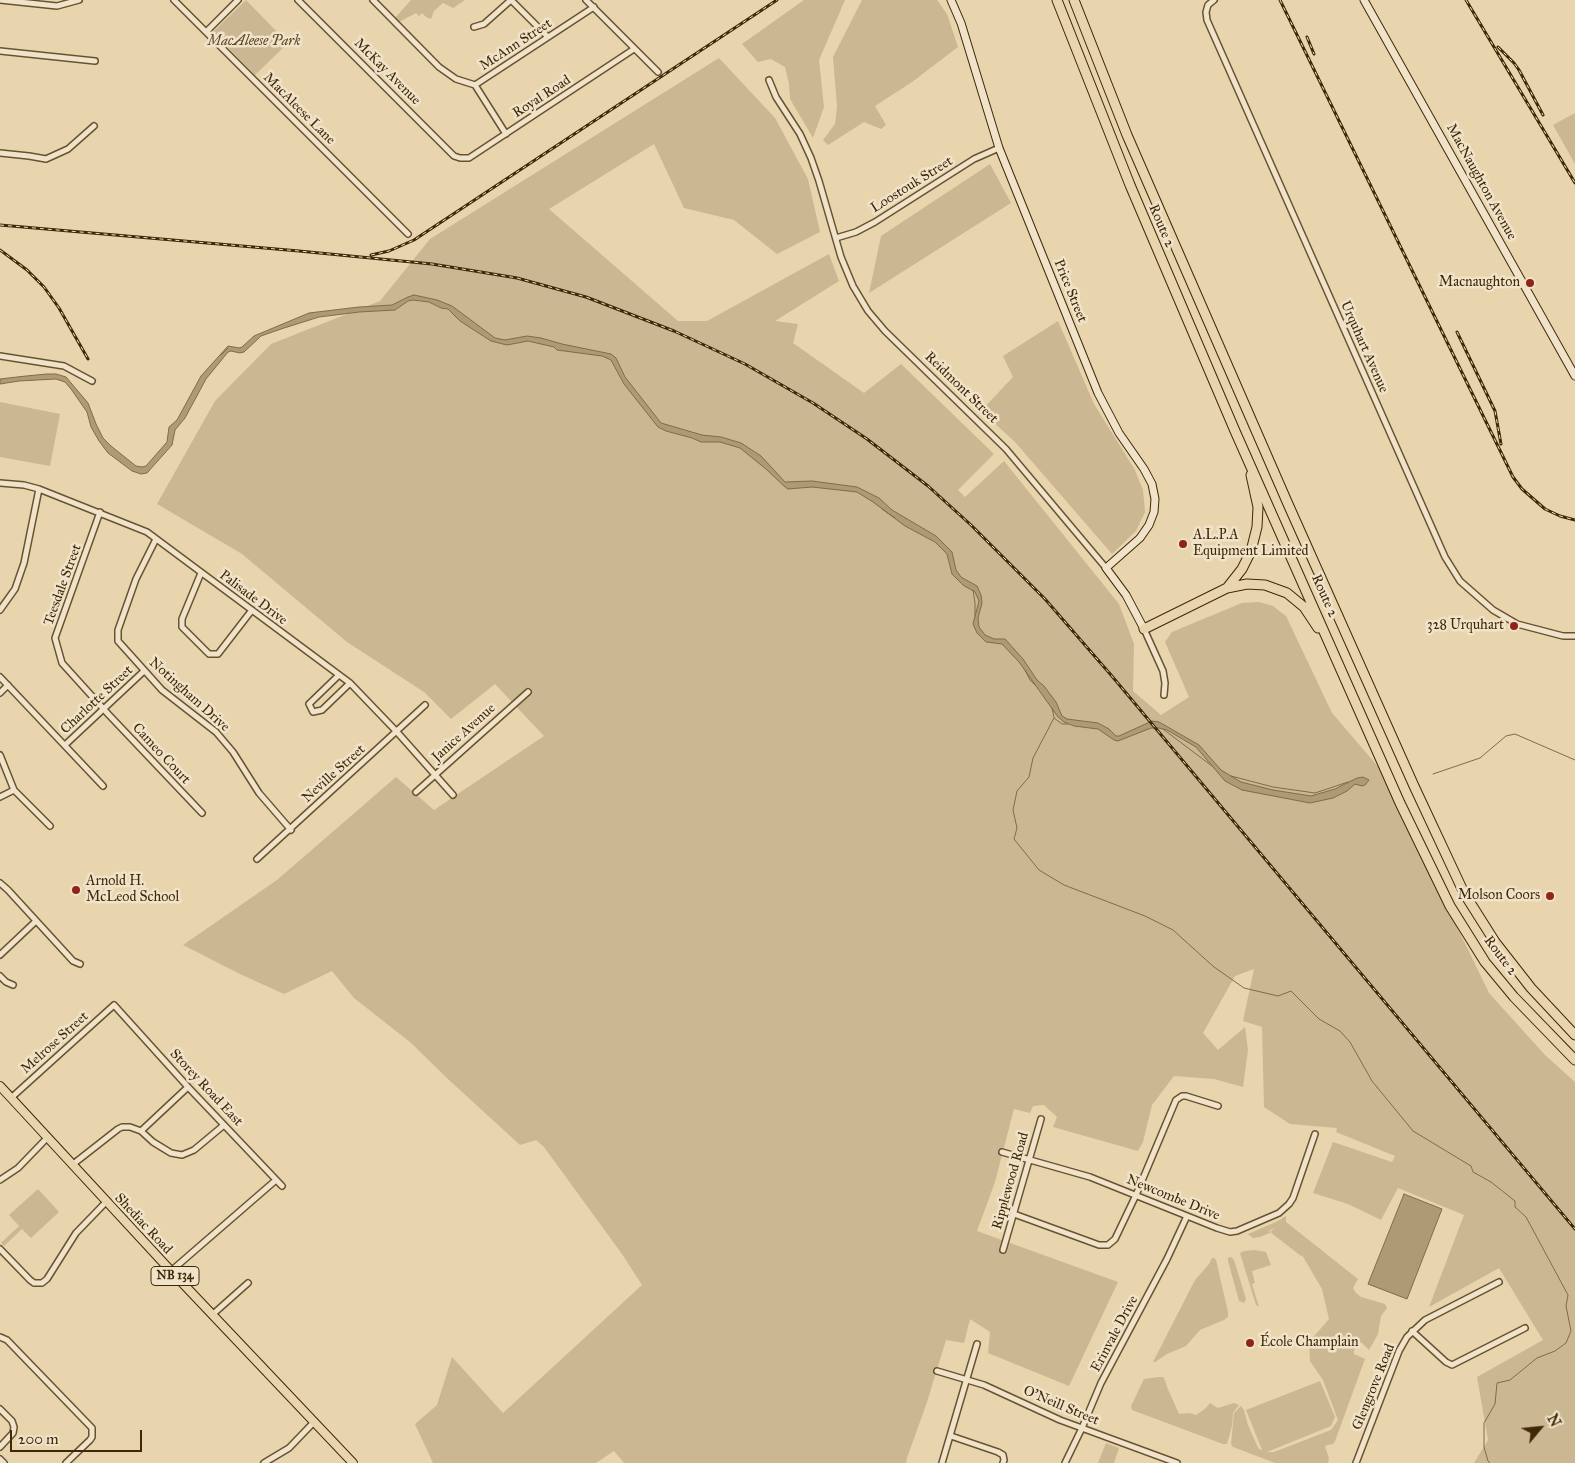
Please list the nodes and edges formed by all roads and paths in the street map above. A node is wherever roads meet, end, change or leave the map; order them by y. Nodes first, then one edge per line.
1 (0, 0) edge
2 (79, 0) edge
3 (174, 0) edge
4 (238, 0) edge
5 (298, 0) edge
6 (372, 0) edge
7 (511, 0) edge
8 (586, 0) edge
9 (951, 0) edge
10 (1057, 0) edge
11 (1074, 0) edge
12 (1214, 0) edge
13 (1364, 0) edge
14 (594, 7) junction
15 (474, 27) dead end
16 (206, 32) junction
17 (548, 37) junction
18 (634, 49) junction
19 (0, 51) edge
20 (94, 61) dead end
21 (658, 72) dead end
22 (769, 80) dead end
23 (475, 85) junction
24 (94, 126) dead end
25 (506, 134) junction
26 (1000, 148) junction
27 (0, 153) edge
28 (460, 158) joint
29 (408, 234) dead end
30 (836, 238) junction
31 (0, 356) edge
32 (1575, 376) edge
33 (92, 381) dead end
34 (1235, 432) junction
35 (0, 483) edge
36 (39, 489) junction
37 (100, 512) junction
38 (156, 539) junction
39 (1106, 568) junction
40 (201, 572) junction
41 (1227, 588) junction
42 (0, 610) edge
43 (252, 610) junction
44 (1144, 629) junction
45 (1575, 636) edge
46 (144, 671) junction
47 (1342, 672) junction
48 (339, 675) junction
49 (0, 677) edge
50 (350, 684) junction
51 (8, 685) junction
52 (528, 692) dead end
53 (0, 693) edge
54 (1164, 695) dead end
55 (425, 705) dead end
56 (104, 709) junction
57 (397, 732) junction
58 (65, 745) junction
59 (0, 755) edge
60 (435, 775) junction
61 (103, 786) dead end
62 (14, 790) junction
63 (416, 792) dead end
64 (453, 795) dead end
65 (0, 797) edge
66 (202, 814) dead end
67 (50, 826) dead end
68 (291, 830) junction
69 (257, 859) dead end
70 (0, 883) edge
71 (36, 921) junction
72 (0, 955) edge
73 (80, 964) dead end
74 (0, 976) edge
75 (13, 986) dead end
76 (114, 1005) joint
77 (1575, 1035) edge
78 (1575, 1060) edge
79 (0, 1086) edge
80 (188, 1087) junction
81 (11, 1098) junction
82 (1218, 1106) dead end
83 (1041, 1119) dead end
84 (224, 1125) junction
85 (141, 1131) junction
86 (1315, 1134) dead end
87 (47, 1138) junction
88 (1002, 1152) dead end
89 (1029, 1159) junction
90 (72, 1165) junction
91 (0, 1180) edge
92 (276, 1180) junction
93 (282, 1186) dead end
94 (1136, 1195) junction
95 (106, 1202) junction
96 (1014, 1214) junction
97 (1188, 1216) junction
98 (0, 1249) edge
99 (1003, 1250) dead end
100 (171, 1272) junction
101 (1499, 1282) dead end
102 (248, 1283) dead end
103 (212, 1315) junction
104 (1524, 1328) dead end
105 (1412, 1331) junction
106 (0, 1337) edge
107 (977, 1344) dead end
108 (937, 1371) dead end
109 (966, 1379) junction
110 (0, 1409) edge
111 (314, 1422) junction
112 (1082, 1428) junction
113 (951, 1436) junction
114 (0, 1447) edge
115 (0, 1459) edge
116 (4, 1463) edge
117 (66, 1463) edge
118 (264, 1463) edge
119 (353, 1463) edge
120 (942, 1463) edge
121 (1003, 1463) edge
122 (1065, 1463) edge
123 (1177, 1463) edge
124 (1356, 1463) edge

1 - 2 street
3 - 16 street, MacAleese Lane
4 - 16 street
5 - 28 street, McKay Avenue
6 - 23 street
7 - 15 street
7 - 17 street
8 - 14 street
9 - 26 street, Price Street
10 - 34 highway, Route 2
11 - 77 highway, Route 2
12 - 45 street, Urquhart Avenue
13 - 32 street, MacNaughton Avenue
14 - 17 street, McAnn Street
14 - 18 street
16 - 29 street, MacAleese Lane
17 - 23 street, McAnn Street
18 - 21 street
18 - 25 street, Royal Road
19 - 20 street
22 - 30 street, Reidmont Street
23 - 25 street
24 - 27 street
25 - 28 street, Royal Road
26 - 30 street, Loostouk Street
26 - 39 street, Price Street
30 - 39 street, Reidmont Street
31 - 33 street
34 - 41 highway
34 - 47 highway, Route 2
35 - 36 street, Palisade Drive
36 - 37 street, Palisade Drive
36 - 42 street
37 - 38 street, Palisade Drive
37 - 56 street, Teesdale Street
38 - 40 street, Palisade Drive
38 - 46 street, Notingham Drive
39 - 44 street, Reidmont Street
40 - 43 street, Palisade Drive
40 - 43 street
41 - 44 highway
41 - 47 highway
43 - 48 street, Palisade Drive
44 - 54 street, Reidmont Street
46 - 56 street, Charlotte Street
46 - 68 street, Notingham Drive
47 - 78 highway, Route 2
48 - 50 street, Palisade Drive
48 - 50 street
49 - 51 street
50 - 57 street, Palisade Drive
51 - 53 street
51 - 58 street
52 - 60 street, Janice Avenue
55 - 57 street, Neville Street
56 - 58 street, Charlotte Street
56 - 66 street, Cameo Court
57 - 60 street, Palisade Drive
57 - 68 street, Neville Street
58 - 61 street
59 - 62 street
60 - 63 street, Janice Avenue
60 - 64 street, Palisade Drive
62 - 65 street
62 - 67 street
68 - 69 street, Neville Street
70 - 71 street
71 - 72 street
71 - 73 street
74 - 75 street
76 - 80 street, Storey Road East
76 - 81 street, Melrose Street
79 - 81 main road, Shediac Road / NB 134
80 - 84 street, Storey Road East
80 - 85 street
81 - 87 main road, Shediac Road / NB 134
82 - 94 street
83 - 89 street, Ripplewood Road
84 - 85 street
84 - 92 street, Storey Road East
85 - 90 street
86 - 97 street, Newcombe Drive
87 - 90 main road, Shediac Road / NB 134
87 - 91 street
88 - 89 street, Newcombe Drive
89 - 94 street, Newcombe Drive
89 - 96 street, Ripplewood Road
90 - 95 main road, Shediac Road / NB 134
92 - 93 street, Storey Road East
92 - 100 street
94 - 96 street
94 - 97 street, Newcombe Drive
95 - 98 street
95 - 100 main road, Shediac Road / NB 134
96 - 99 street, Ripplewood Road
97 - 112 street, Erinvale Drive
100 - 103 main road, Shediac Road / NB 134
101 - 105 street, Glengrove Road
102 - 103 street
103 - 111 main road, Shediac Road / NB 134
104 - 105 street
105 - 124 street, Glengrove Road
106 - 117 street
107 - 109 street
108 - 109 street, O'Neill Street
109 - 112 street, O'Neill Street
109 - 113 street
110 - 114 street
111 - 118 street
111 - 119 main road, Shediac Road / NB 134
112 - 122 street, Erinvale Drive
112 - 123 street, O'Neill Street
113 - 120 street
113 - 121 street
115 - 116 street

